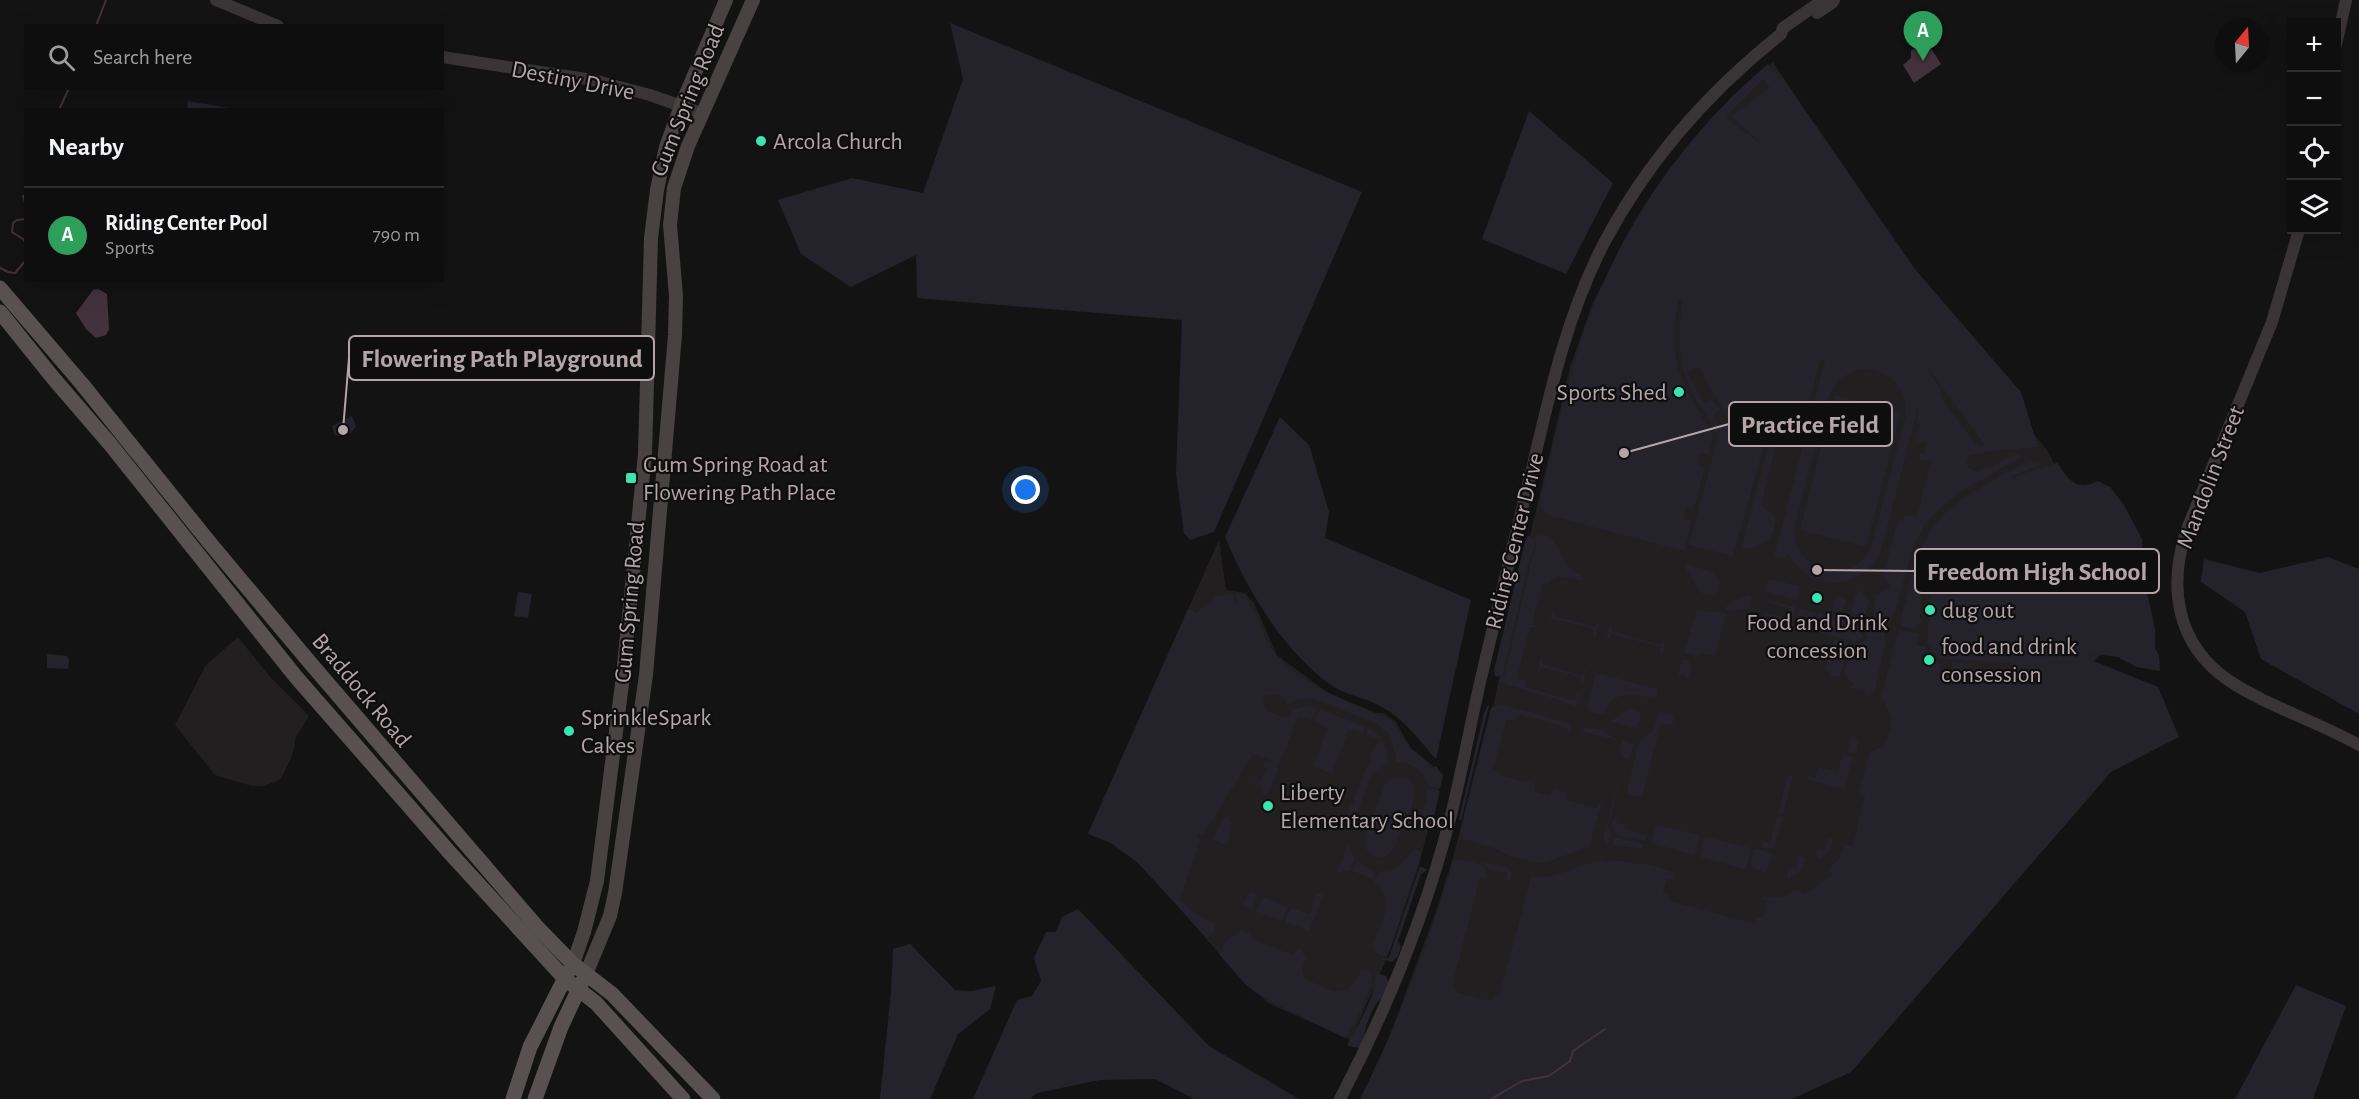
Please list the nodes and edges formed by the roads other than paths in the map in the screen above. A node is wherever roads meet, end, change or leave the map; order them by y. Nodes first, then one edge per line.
1 (216, 0) edge
2 (726, 0) edge
3 (753, 0) edge
4 (1823, 0) edge
5 (1834, 0) edge
6 (2346, 0) edge
7 (273, 24) edge
8 (2341, 25) edge
9 (1781, 34) junction
10 (444, 57) edge
11 (681, 106) junction
12 (702, 113) junction
13 (2298, 234) edge
14 (0, 288) edge
15 (0, 312) edge
16 (296, 677) junction
17 (363, 726) junction
18 (2359, 745) edge
19 (400, 797) junction
20 (465, 844) junction
21 (573, 964) junction
22 (586, 974) junction
23 (565, 979) junction
24 (579, 989) junction
25 (513, 1099) edge
26 (535, 1099) edge
27 (683, 1099) edge
28 (713, 1099) edge
29 (1340, 1099) edge

1 - 7 street
2 - 11 main road, Gum Spring Road
3 - 12 main road, Gum Spring Road
4 - 9 street, Riding Center Drive
5 - 9 street, Riding Center Drive
6 - 8 street
9 - 29 street, Riding Center Drive
10 - 11 street, Destiny Drive
11 - 12 street, Destiny Drive
11 - 21 main road, Gum Spring Road
12 - 22 main road, Gum Spring Road
13 - 18 street, Mandolin Street
14 - 17 main road, Braddock Road
15 - 16 main road, Braddock Road
16 - 17 main road
16 - 19 main road, Braddock Road
17 - 20 main road, Braddock Road
19 - 20 main road
19 - 23 main road, Braddock Road
20 - 21 main road, Braddock Road
21 - 22 main road, Braddock Road
21 - 23 main road, Gum Spring Road
22 - 24 main road, Gum Spring Road
22 - 28 main road, Braddock Road
23 - 24 main road, Braddock Road
23 - 25 main road, Gum Spring Road
24 - 26 main road, Gum Spring Road
24 - 27 main road, Braddock Road

